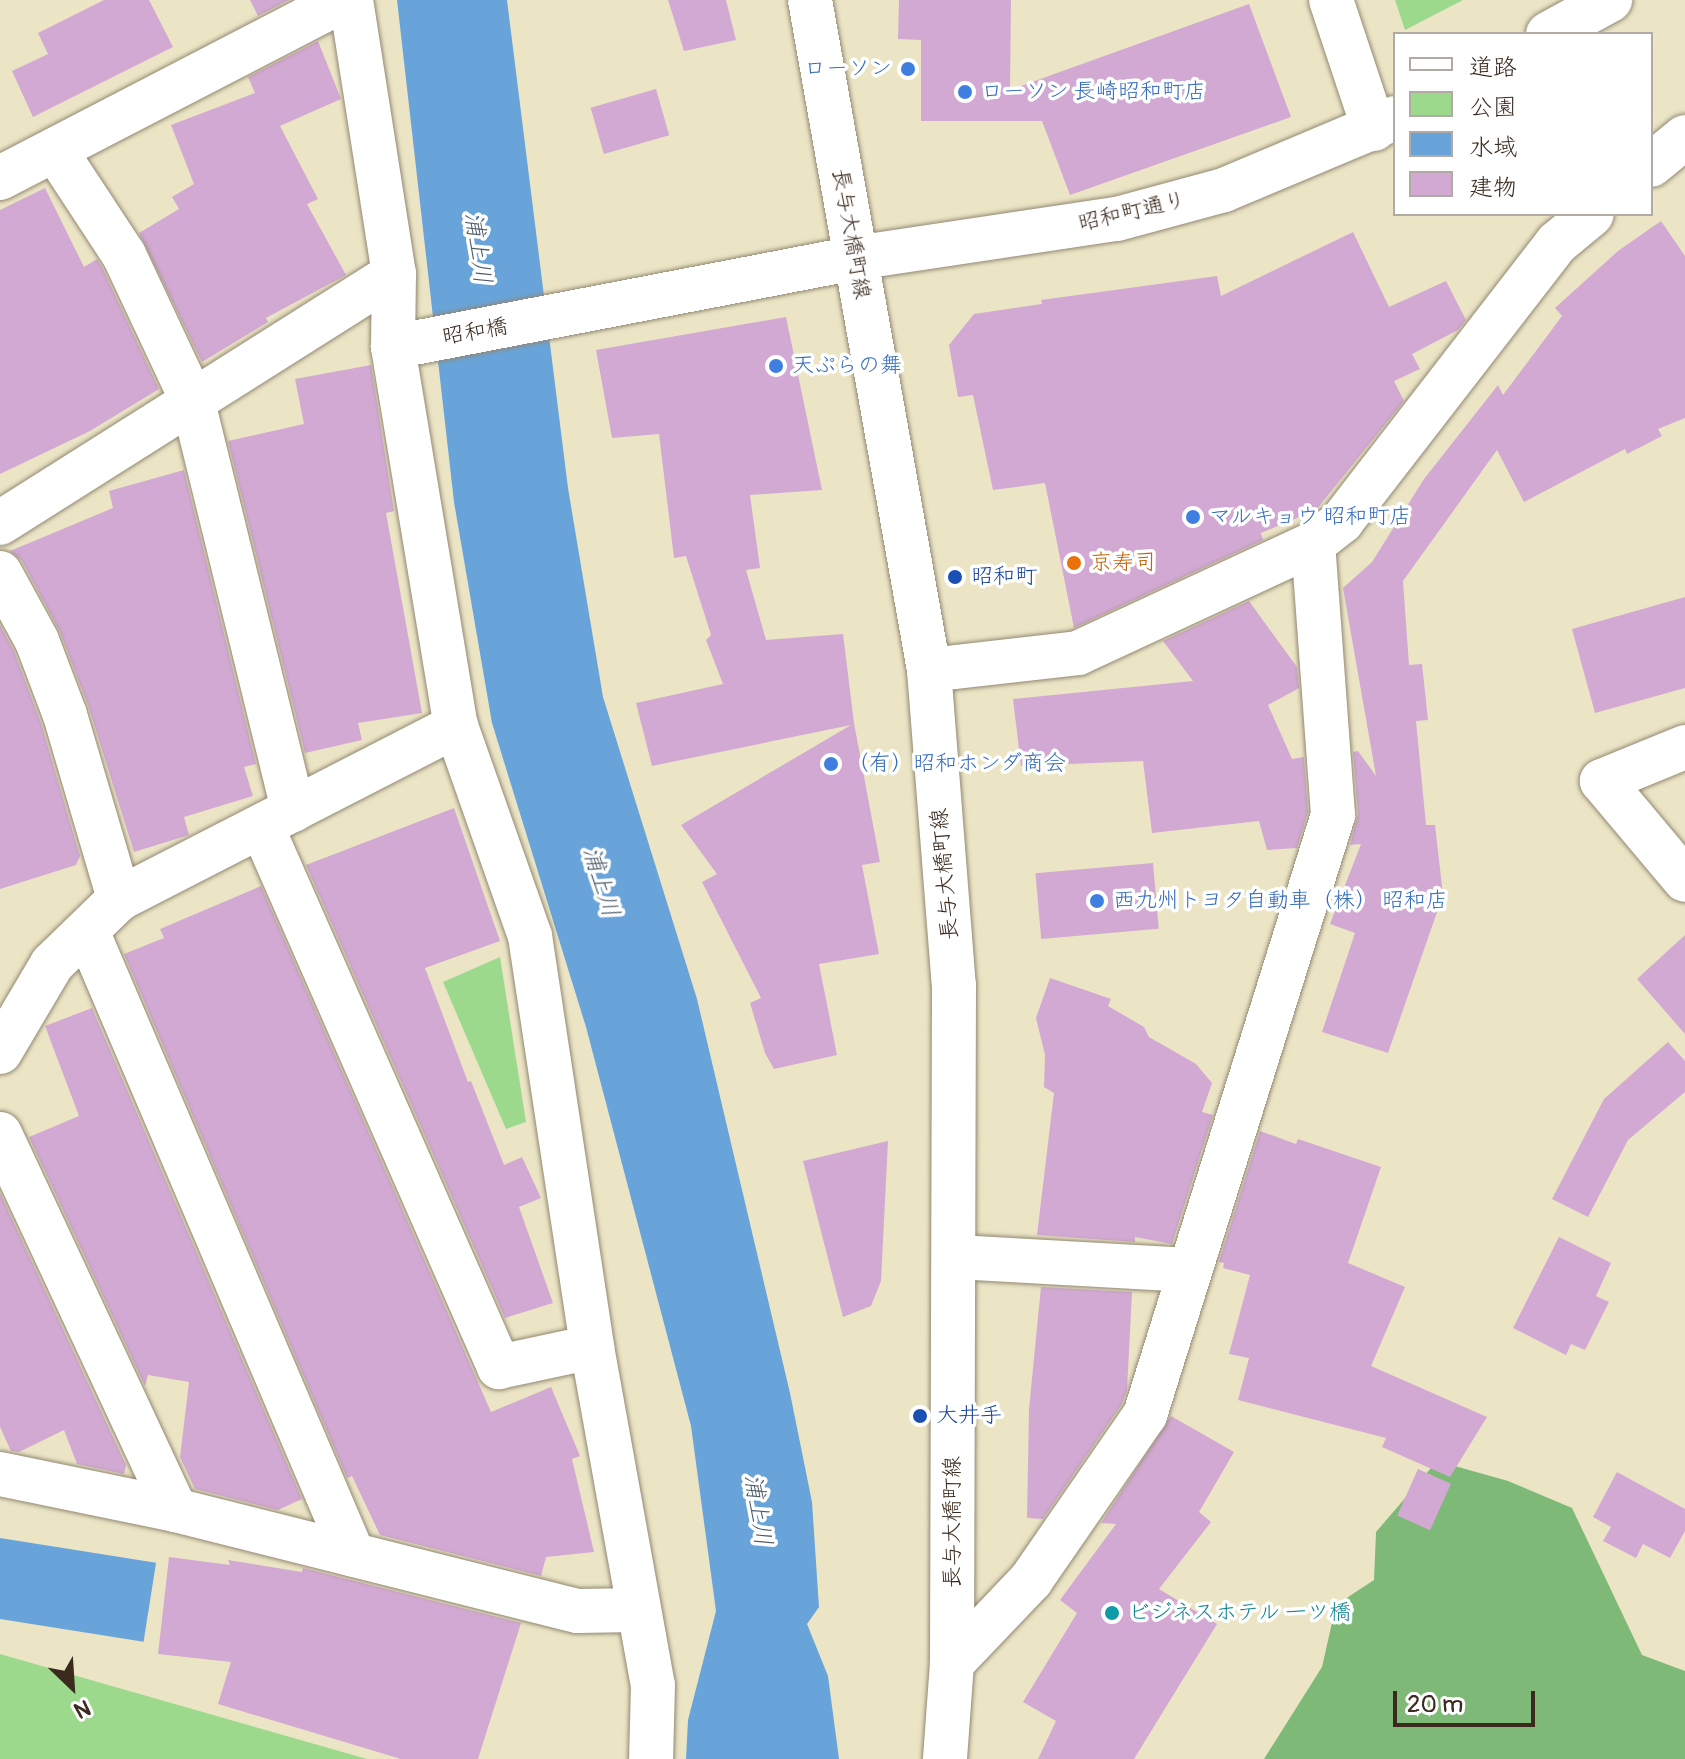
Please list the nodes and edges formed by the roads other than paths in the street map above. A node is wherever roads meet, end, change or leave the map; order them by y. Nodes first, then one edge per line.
1 (343, 0) edge
2 (351, 0) edge
3 (810, 0) edge
4 (1331, 0) edge
5 (1610, 0) edge
6 (1552, 32) edge
7 (1385, 123) edge
8 (1685, 137) edge
9 (55, 150) junction
10 (1653, 163) edge
11 (0, 178) edge
12 (1590, 216) edge
13 (855, 258) junction
14 (394, 274) junction
15 (558, 317) joint
16 (393, 347) junction
17 (193, 402) junction
18 (0, 523) edge
19 (1313, 544) junction
20 (0, 573) edge
21 (929, 670) junction
22 (456, 726) junction
23 (1685, 747) edge
24 (278, 818) junction
25 (1685, 880) edge
26 (119, 899) junction
27 (87, 931) junction
28 (0, 1052) edge
29 (0, 1134) edge
30 (956, 1257) junction
31 (1190, 1270) junction
32 (592, 1347) junction
33 (0, 1474) edge
34 (175, 1510) junction
35 (353, 1555) junction
36 (637, 1610) junction
37 (952, 1663) junction
38 (651, 1759) edge
39 (945, 1759) edge

1 - 9 street
2 - 14 street
3 - 13 street, 長与大橋町線
4 - 7 street
5 - 6 street
7 - 13 street, 昭和町通り
8 - 10 street
9 - 11 street
9 - 17 street
12 - 19 street
13 - 15 street, 昭和町通り
13 - 21 street, 長与大橋町線
14 - 16 street
14 - 17 street
15 - 16 street, 昭和橋
16 - 22 street
17 - 18 street
17 - 24 street
19 - 21 street
19 - 31 street
20 - 26 street
21 - 30 street, 長与大橋町線
22 - 24 street
22 - 32 street
23 - 25 street
24 - 26 street
24 - 32 street
26 - 27 street
27 - 28 street
27 - 35 street
29 - 34 street
30 - 31 street
30 - 37 street, 長与大橋町線
31 - 37 street
32 - 36 street
33 - 34 street
34 - 35 street
35 - 36 street
36 - 38 street
37 - 39 street, 長与大橋町線

